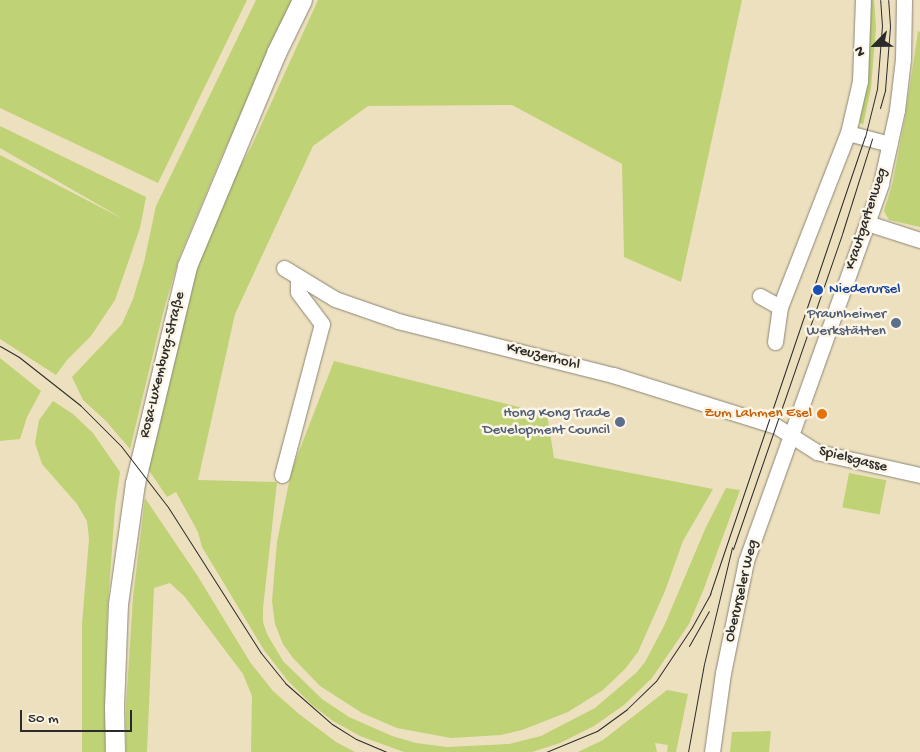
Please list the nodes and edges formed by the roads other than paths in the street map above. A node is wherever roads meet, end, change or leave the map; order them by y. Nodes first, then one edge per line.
1 (302, 0) edge
2 (863, 0) edge
3 (904, 0) edge
4 (848, 133) junction
5 (890, 144) junction
6 (867, 223) junction
7 (920, 240) edge
8 (284, 268) dead end
9 (298, 278) junction
10 (760, 296) dead end
11 (780, 307) junction
12 (775, 342) dead end
13 (791, 434) junction
14 (282, 475) dead end
15 (920, 475) edge
16 (116, 752) edge
17 (712, 752) edge

1 - 16 main road, Rosa-Luxemburg-Straße
2 - 4 street
3 - 5 street, Krautgartenweg
4 - 5 street
4 - 11 street
5 - 6 street, Krautgartenweg
6 - 7 street
6 - 13 street, Krautgartenweg
8 - 9 street, Kreuzerhohl
9 - 13 street, Kreuzerhohl
9 - 14 street
10 - 11 street
11 - 12 street
13 - 15 street, Spielsgasse
13 - 17 street, Oberurseler Weg

